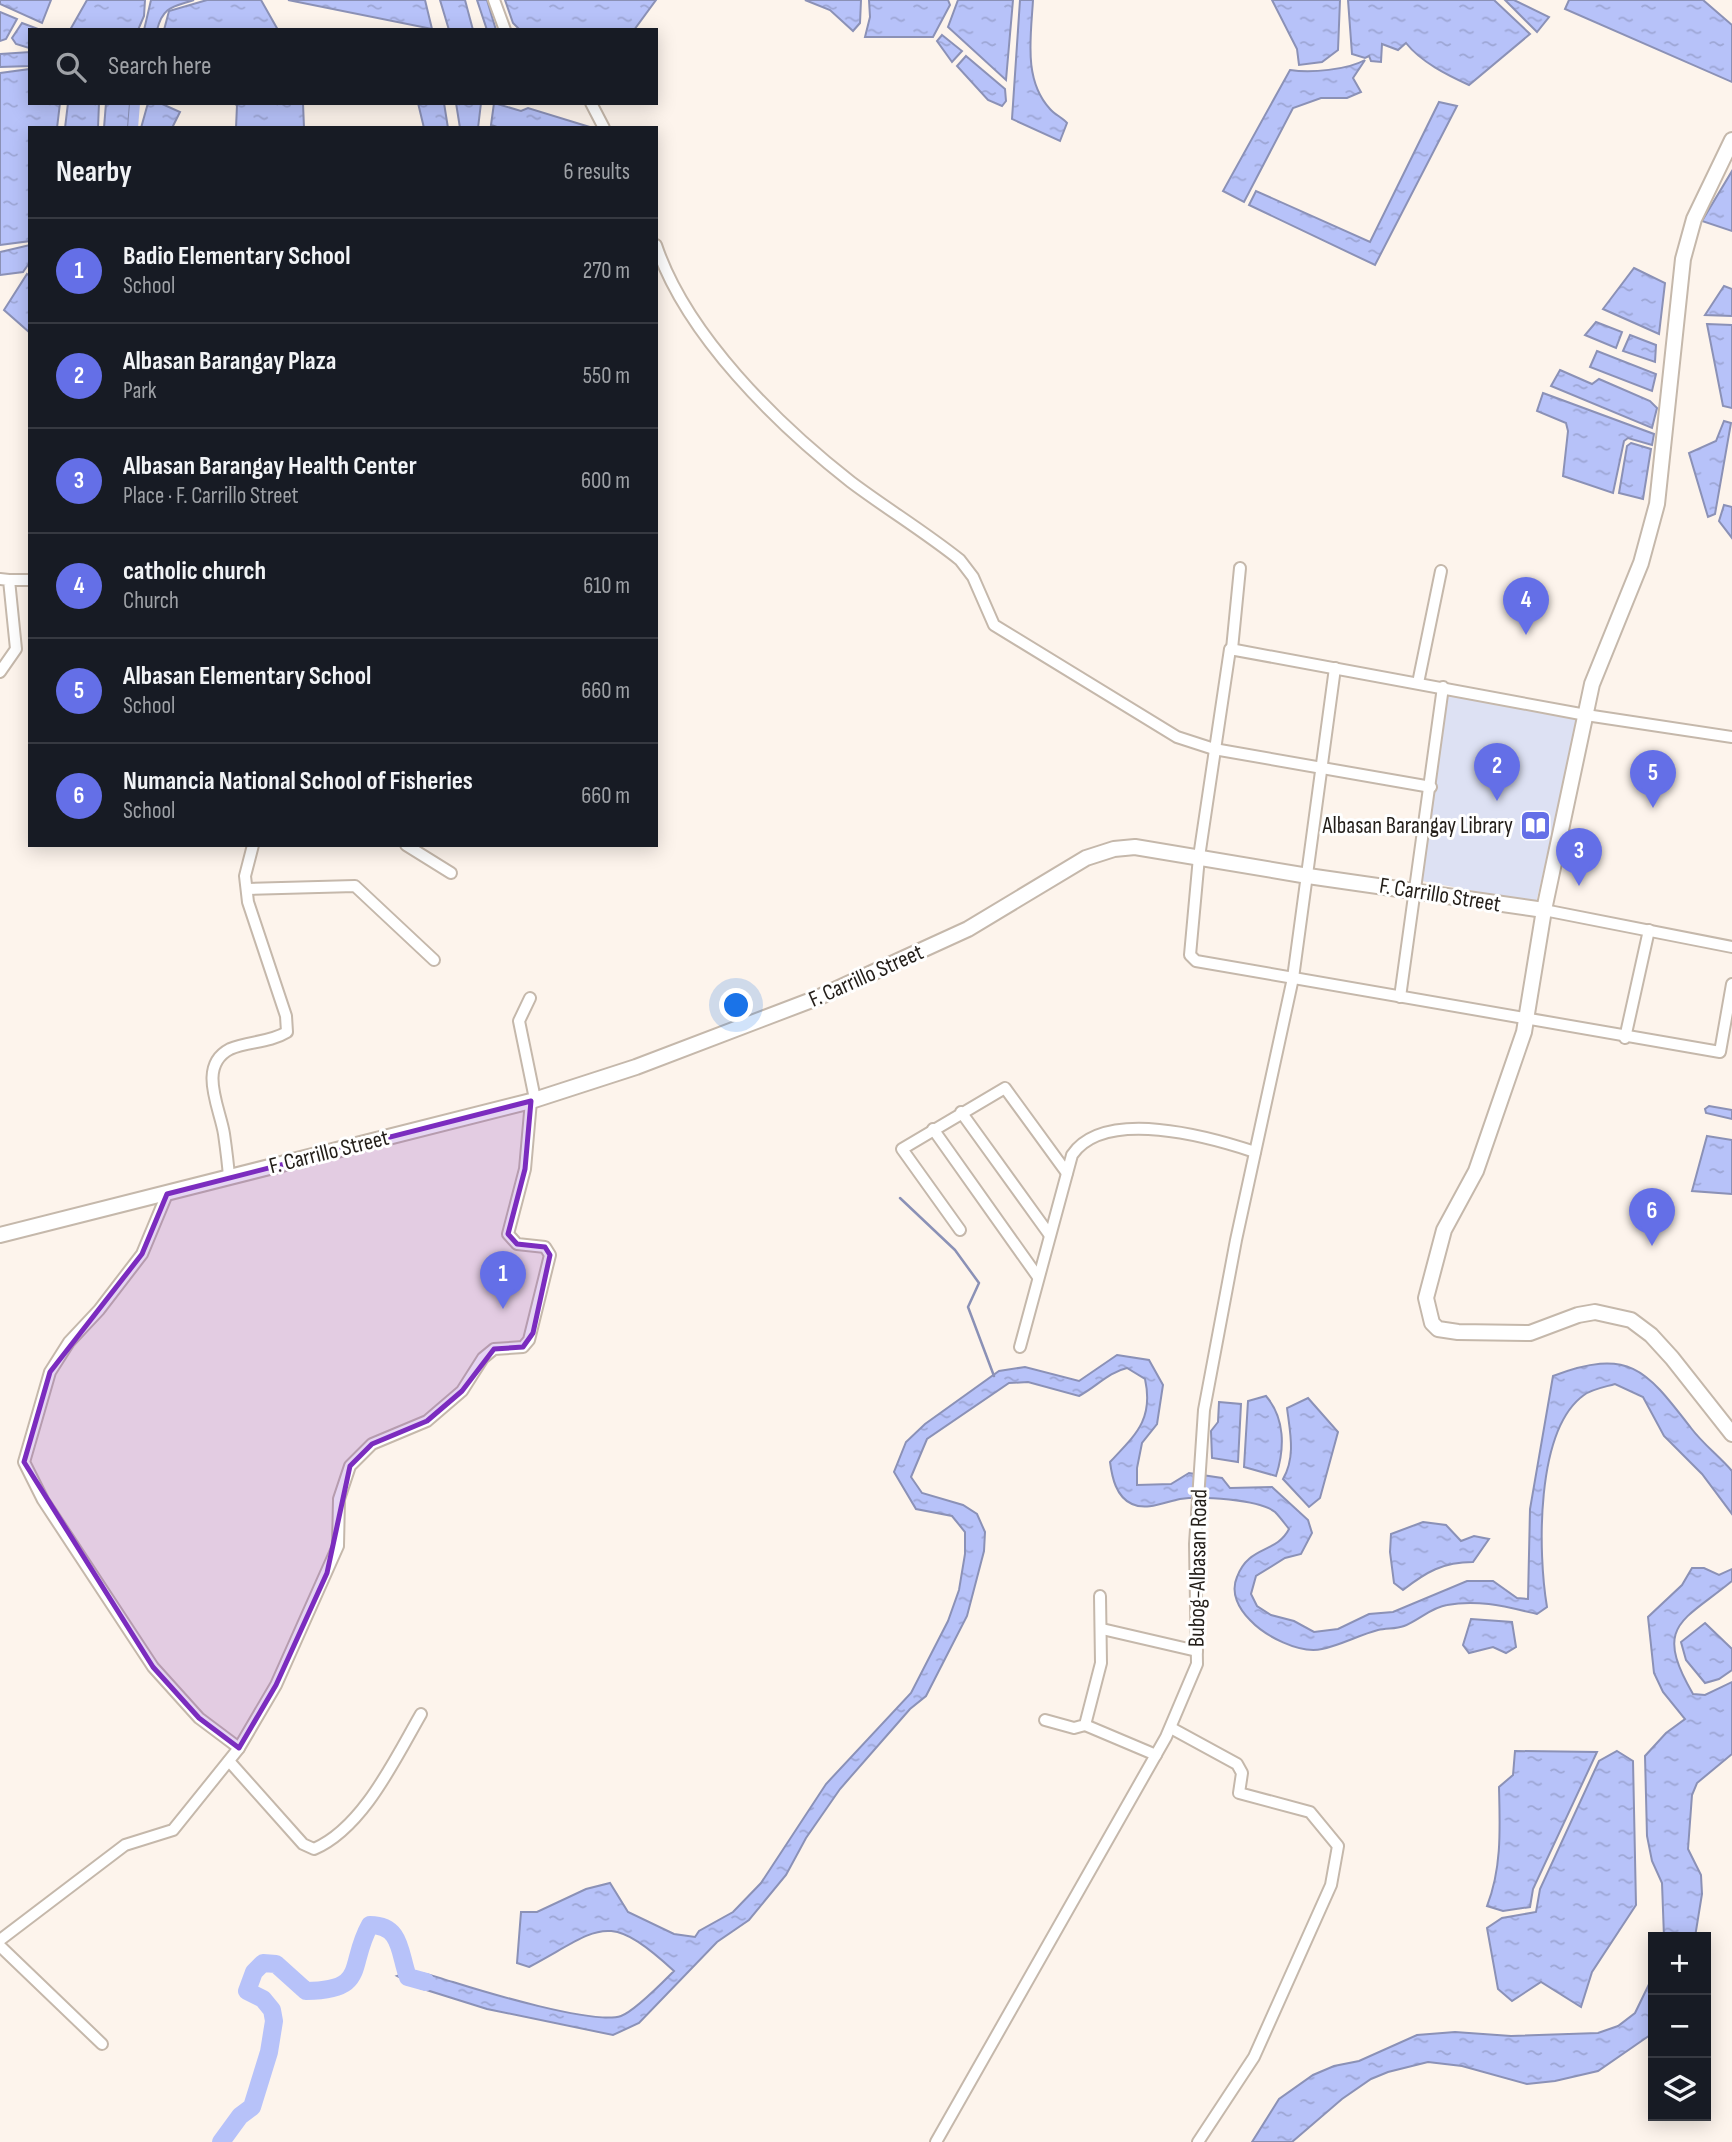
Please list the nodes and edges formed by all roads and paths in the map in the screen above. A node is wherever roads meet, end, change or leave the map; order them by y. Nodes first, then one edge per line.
1 (495, 0) edge
2 (504, 28) edge
3 (592, 105) edge
4 (603, 126) edge
5 (1732, 140) edge
6 (658, 249) edge
7 (1240, 568) dead end
8 (1441, 571) dead end
9 (5, 580) edge
10 (28, 580) edge
11 (16, 649) junction
12 (1232, 649) junction
13 (28, 651) edge
14 (1335, 667) junction
15 (0, 672) edge
16 (1418, 683) junction
17 (1443, 687) junction
18 (1586, 715) junction
19 (1732, 737) edge
20 (1214, 749) junction
21 (1322, 768) junction
22 (1431, 787) junction
23 (252, 847) edge
24 (410, 847) edge
25 (1199, 857) junction
26 (451, 873) dead end
27 (1308, 876) junction
28 (247, 890) junction
29 (1415, 890) junction
30 (1544, 910) junction
31 (1649, 930) junction
32 (1732, 947) edge
33 (434, 960) dead end
34 (1293, 978) junction
35 (1732, 984) edge
36 (1400, 997) junction
37 (530, 998) dead end
38 (1526, 1019) junction
39 (1625, 1038) junction
40 (533, 1100) junction
41 (961, 1112) junction
42 (933, 1129) junction
43 (1255, 1152) junction
44 (1067, 1173) junction
45 (229, 1177) junction
46 (167, 1194) junction
47 (961, 1230) dead end
48 (1049, 1234) junction
49 (0, 1235) edge
50 (1038, 1277) junction
51 (1020, 1347) dead end
52 (1732, 1434) edge
53 (1100, 1596) dead end
54 (1102, 1629) junction
55 (1197, 1651) junction
56 (421, 1714) dead end
57 (1045, 1720) dead end
58 (1085, 1726) junction
59 (1171, 1728) junction
60 (239, 1748) junction
61 (1156, 1755) junction
62 (229, 1761) junction
63 (0, 1940) edge
64 (0, 1946) edge
65 (102, 2044) dead end
66 (936, 2142) edge
67 (1198, 2142) edge

1 - 2 street
3 - 4 street
5 - 18 street
6 - 20 street
7 - 12 street
8 - 16 street
9 - 10 street
9 - 11 street
11 - 13 street
11 - 15 street
12 - 14 street
12 - 20 street
14 - 16 street
14 - 21 street, Bubog-Albasan Road
16 - 17 street
17 - 18 street
17 - 22 street
18 - 19 street
18 - 30 street
20 - 21 street
20 - 25 street
21 - 22 street
21 - 27 street, Bubog-Albasan Road
22 - 29 street
23 - 28 street
24 - 26 street
25 - 27 street, F. Carrillo Street
25 - 34 street
25 - 40 street, F. Carrillo Street
27 - 29 street, F. Carrillo Street
27 - 34 street, Bubog-Albasan Road
28 - 33 street
28 - 45 street
29 - 30 street, F. Carrillo Street
29 - 36 street
30 - 31 street, F. Carrillo Street
30 - 38 street
31 - 32 street, F. Carrillo Street
31 - 39 street
34 - 36 street
34 - 43 street, Bubog-Albasan Road
35 - 39 street
36 - 38 street
37 - 40 street
38 - 39 street
38 - 52 street
40 - 45 street, F. Carrillo Street
40 - 60 street
41 - 42 street
41 - 44 street
41 - 48 street
42 - 47 street
42 - 50 street
43 - 44 street
43 - 55 street, Bubog-Albasan Road
44 - 48 street
45 - 46 street, F. Carrillo Street
46 - 49 street, F. Carrillo Street
46 - 60 street
48 - 50 street
50 - 51 street
53 - 54 street
54 - 55 street
54 - 58 street
55 - 59 street, Bubog-Albasan Road
56 - 62 street
57 - 58 street
58 - 61 street
59 - 61 street, Bubog-Albasan Road
59 - 67 street
60 - 62 street
61 - 66 street, Bubog-Albasan Road
62 - 63 street
64 - 65 street

